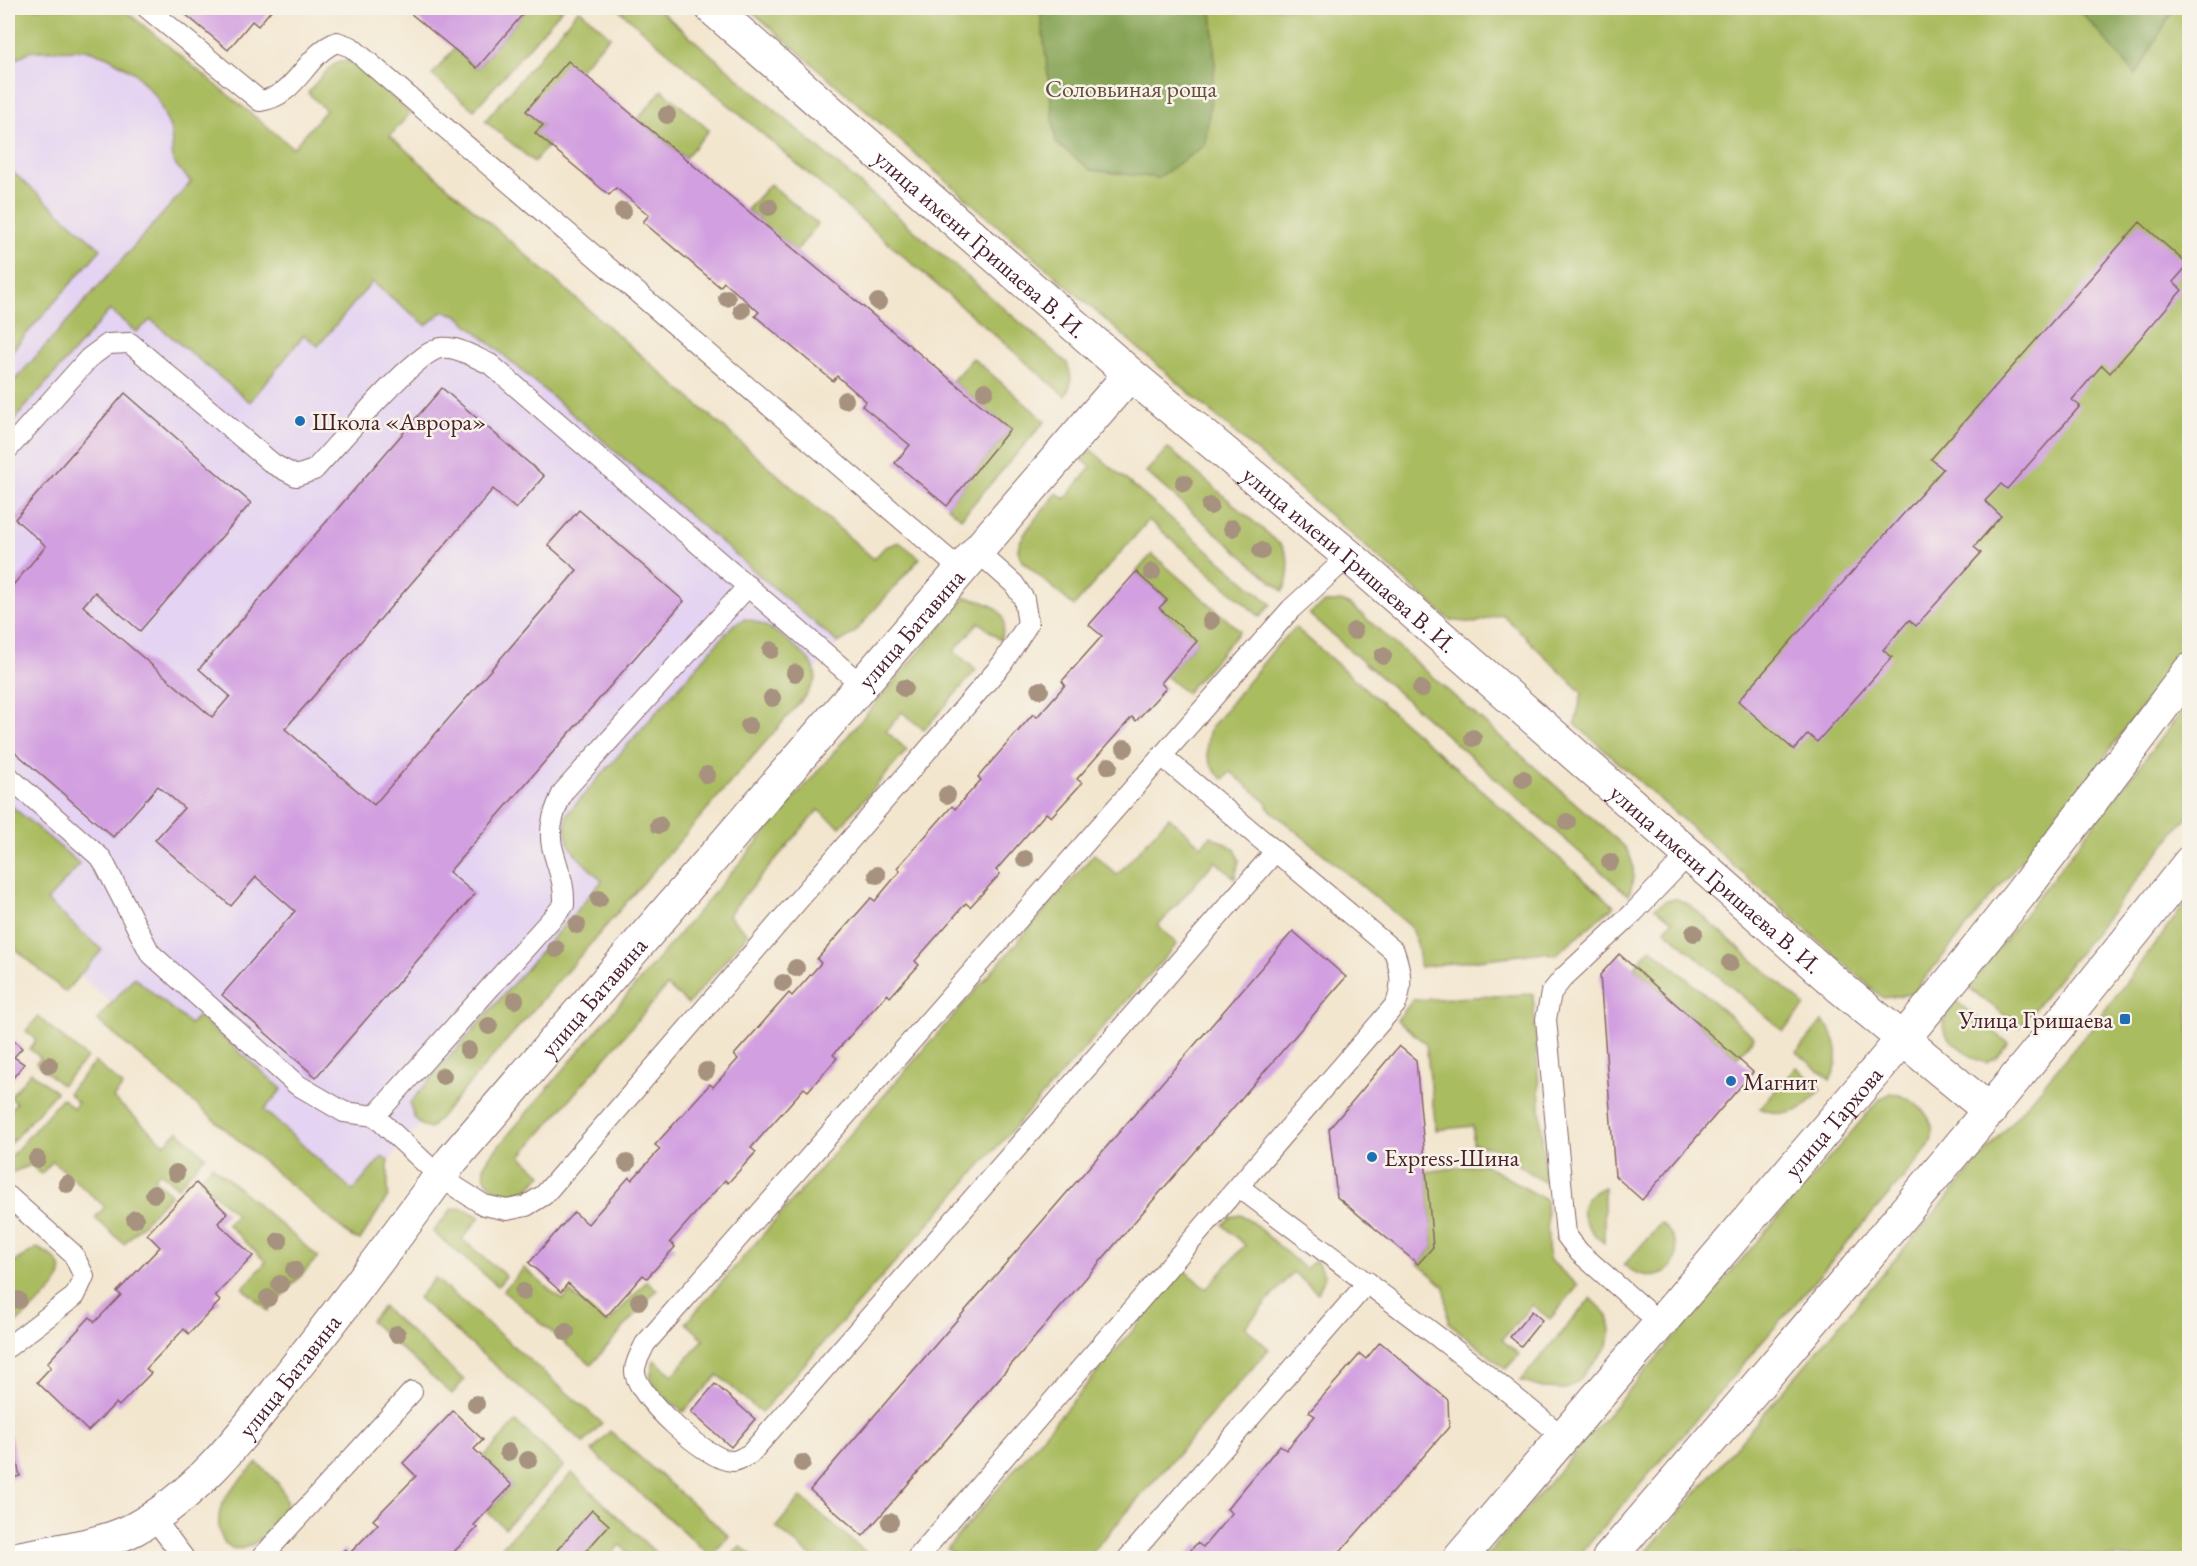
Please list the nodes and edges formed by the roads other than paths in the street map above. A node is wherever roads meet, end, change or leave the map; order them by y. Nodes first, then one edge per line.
1 (147, 8) edge
2 (712, 8) edge
3 (1130, 374) junction
4 (8, 449) edge
5 (1349, 556) junction
6 (970, 562) junction
7 (748, 586) junction
8 (2190, 670) edge
9 (863, 686) junction
10 (1163, 757) junction
11 (8, 776) edge
12 (1274, 854) junction
13 (1689, 854) junction
14 (2190, 862) edge
15 (1903, 1039) junction
16 (1990, 1111) junction
17 (375, 1116) junction
18 (440, 1177) junction
19 (1239, 1187) junction
20 (8, 1196) edge
21 (1368, 1282) junction
22 (1662, 1325) junction
23 (8, 1347) edge
24 (412, 1392) dead end
25 (1564, 1438) junction
26 (153, 1517) junction
27 (20, 1558) edge
28 (184, 1558) edge
29 (261, 1558) edge
30 (917, 1558) edge
31 (1128, 1558) edge
32 (1460, 1558) edge
33 (1609, 1558) edge

1 - 6 lane
2 - 3 street, улица имени Гришаева В. И.
3 - 5 street, улица имени Гришаева В. И.
3 - 6 street, улица Батавина
4 - 7 lane
5 - 10 lane
5 - 13 street, улица имени Гришаева В. И.
6 - 9 street, улица Батавина
6 - 18 lane
7 - 9 lane
7 - 17 lane
8 - 15 street, улица Тархова
9 - 18 street, улица Батавина
10 - 12 lane
10 - 12 lane
11 - 17 lane
12 - 19 lane
13 - 15 street, улица имени Гришаева В. И.
13 - 22 lane
14 - 16 street
15 - 16 street, улица имени Гришаева В. И.
15 - 22 street, улица Тархова
16 - 33 street
17 - 18 lane
18 - 26 street, улица Батавина
19 - 21 lane
19 - 30 lane
20 - 23 lane
21 - 25 lane
21 - 31 lane
22 - 25 street, улица Тархова
24 - 29 lane
25 - 32 street, улица Тархова
26 - 27 street, улица Батавина
26 - 28 lane

